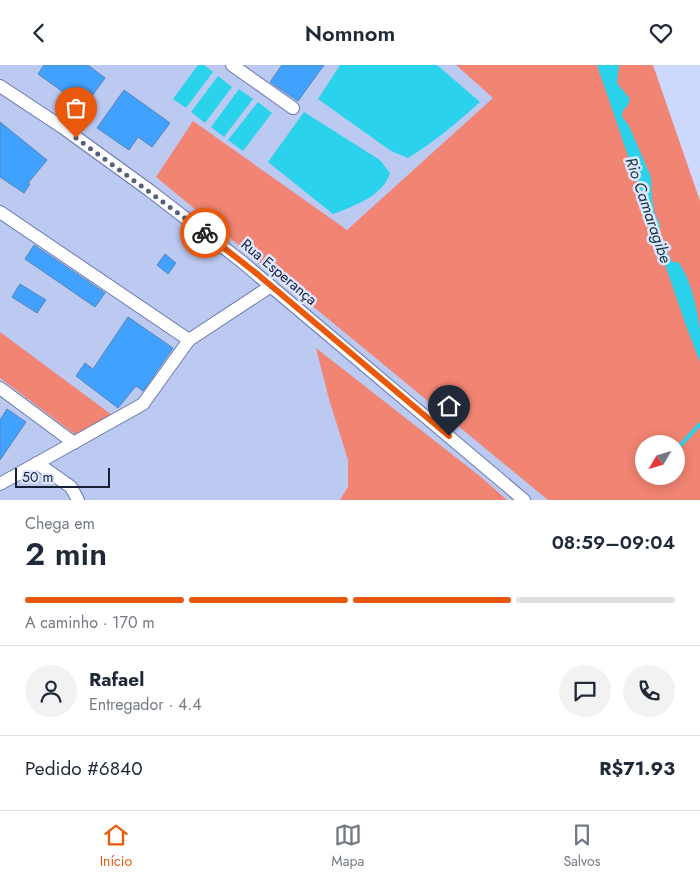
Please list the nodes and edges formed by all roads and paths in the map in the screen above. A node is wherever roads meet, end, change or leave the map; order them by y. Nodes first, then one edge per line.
1 (232, 65) edge
2 (0, 85) edge
3 (293, 108) dead end
4 (0, 212) edge
5 (272, 286) junction
6 (189, 340) junction
7 (0, 388) edge
8 (74, 443) junction
9 (37, 463) junction
10 (0, 484) edge
11 (78, 500) edge
12 (524, 500) edge

1 - 3 lane
2 - 5 lane, Rua Esperança
4 - 6 lane
5 - 6 lane
5 - 12 lane, Rua Esperança
6 - 8 lane
7 - 8 lane
8 - 9 lane
9 - 10 lane
9 - 11 lane

